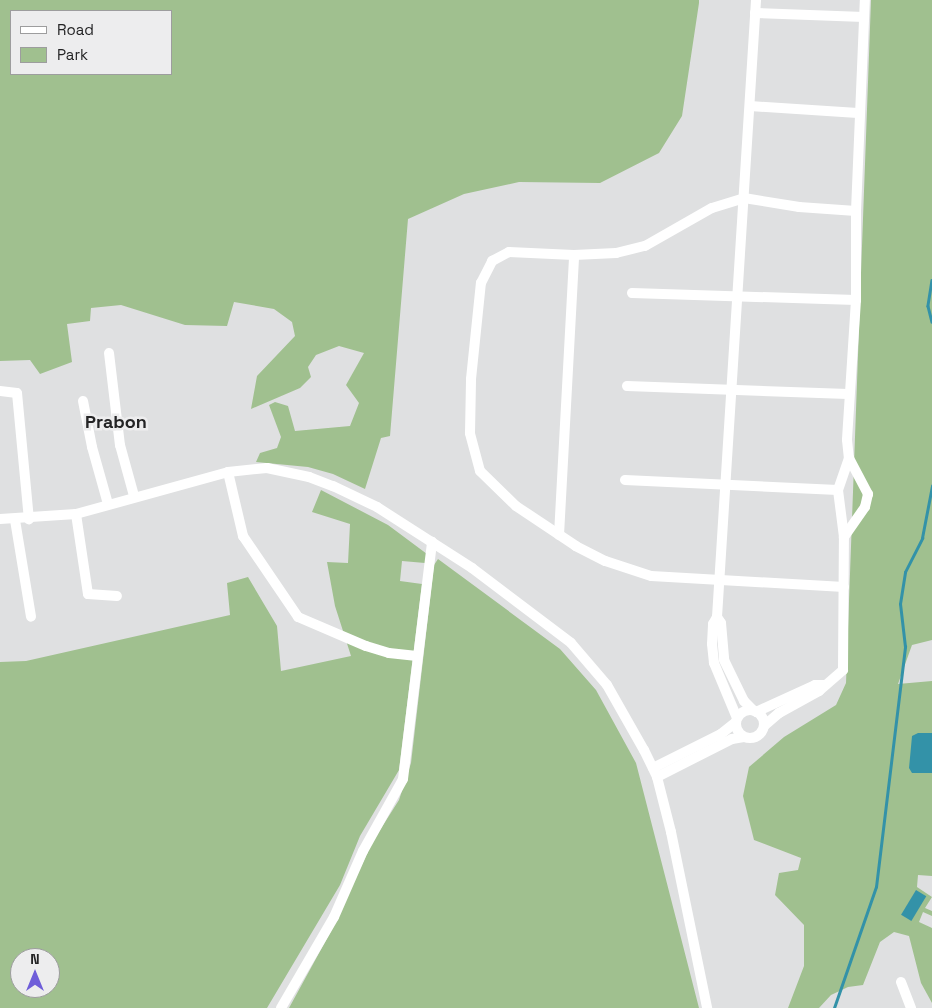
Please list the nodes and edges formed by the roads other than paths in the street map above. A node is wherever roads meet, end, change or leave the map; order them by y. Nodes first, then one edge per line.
1 (756, 0) edge
2 (865, 0) edge
3 (754, 13) junction
4 (864, 17) junction
5 (750, 106) junction
6 (858, 113) junction
7 (744, 198) junction
8 (856, 211) junction
9 (574, 255) junction
10 (632, 293) dead end
11 (737, 298) junction
12 (856, 300) junction
13 (109, 353) dead end
14 (627, 386) dead end
15 (731, 389) junction
16 (0, 390) edge
17 (848, 394) junction
18 (84, 401) dead end
19 (849, 458) junction
20 (228, 472) junction
21 (625, 480) dead end
22 (725, 487) junction
23 (838, 490) junction
24 (134, 496) junction
25 (108, 504) junction
26 (76, 514) junction
27 (0, 519) edge
28 (29, 519) junction
29 (15, 520) junction
30 (560, 535) junction
31 (844, 537) junction
32 (432, 542) junction
33 (720, 579) junction
34 (844, 587) junction
35 (118, 596) dead end
36 (31, 617) dead end
37 (417, 656) junction
38 (725, 676) junction
39 (824, 685) junction
40 (754, 711) junction
41 (737, 720) junction
42 (764, 726) junction
43 (744, 737) junction
44 (655, 773) junction
45 (901, 982) dead end
46 (281, 1008) edge
47 (707, 1008) edge
48 (911, 1008) edge

1 - 3 street
2 - 4 street
3 - 4 street
3 - 5 street
4 - 6 street
5 - 6 street
5 - 7 street
6 - 8 street
7 - 8 street
7 - 9 street
7 - 11 street
8 - 12 street
9 - 30 street
9 - 30 street
10 - 11 street
11 - 12 street
11 - 15 street
12 - 17 street
13 - 24 street
14 - 15 street
15 - 17 street
15 - 22 street
16 - 28 street
17 - 19 street
18 - 25 street
19 - 23 street
19 - 31 street
20 - 24 street
20 - 32 street
20 - 37 street
21 - 22 street
22 - 23 street
22 - 33 street
23 - 31 street
24 - 25 street
25 - 26 street
26 - 28 street
26 - 35 street
27 - 29 street
28 - 29 street
29 - 36 street
30 - 33 street
31 - 34 street
32 - 37 street
32 - 44 street
33 - 34 street
33 - 38 street
34 - 39 street
37 - 46 street
38 - 40 street
38 - 41 street
39 - 40 street
39 - 42 street
40 - 41 street
40 - 42 street
41 - 43 street
41 - 44 street
42 - 43 street
43 - 44 street
44 - 47 street
45 - 48 street

